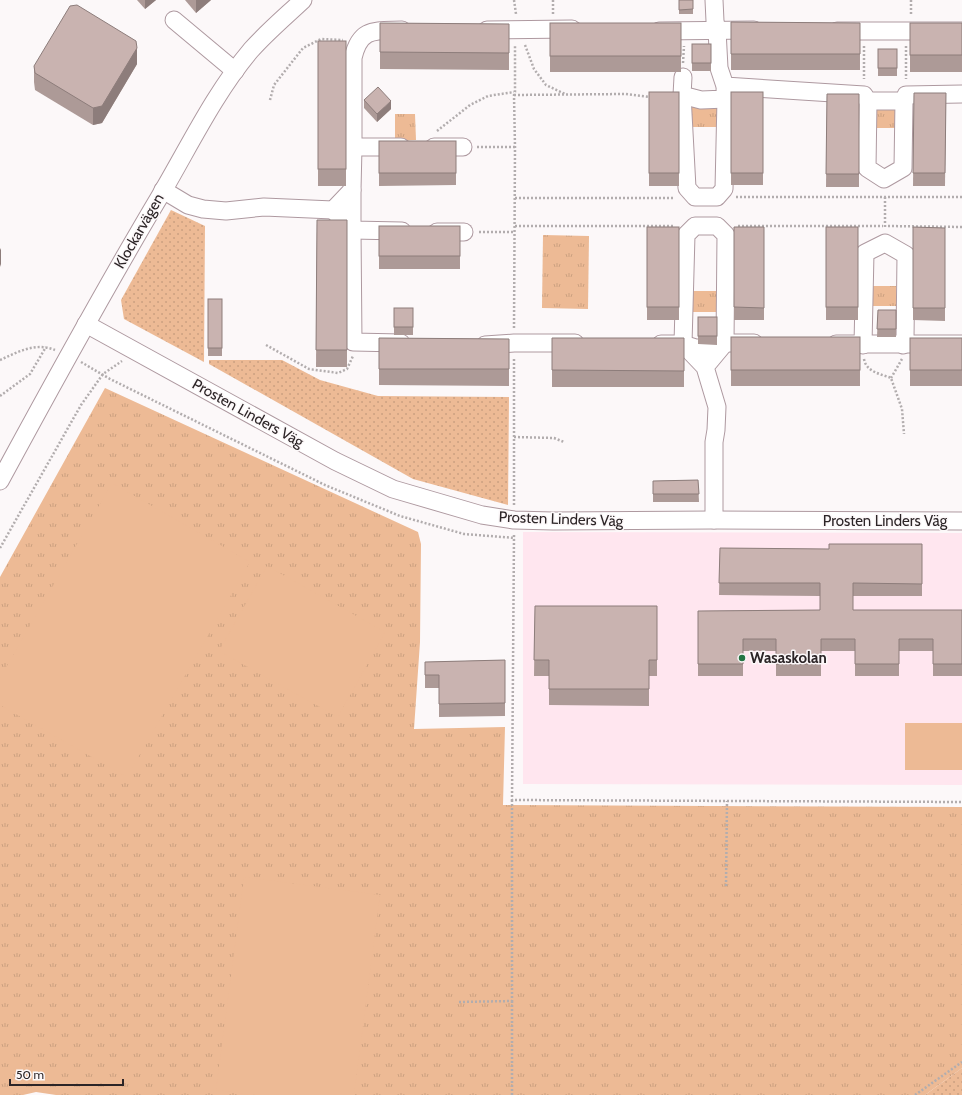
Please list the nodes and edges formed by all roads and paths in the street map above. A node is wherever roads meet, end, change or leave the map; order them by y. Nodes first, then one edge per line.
1 (304, 0) edge
2 (514, 0) edge
3 (714, 0) edge
4 (174, 20) dead end
5 (515, 29) junction
6 (415, 30) edge
7 (469, 30) edge
8 (591, 30) edge
9 (716, 30) junction
10 (645, 31) edge
11 (773, 31) edge
12 (818, 31) edge
13 (864, 31) junction
14 (684, 32) junction
15 (962, 32) edge
16 (359, 40) junction
17 (235, 71) junction
18 (683, 77) joint
19 (514, 93) junction
20 (725, 93) junction
21 (566, 94) junction
22 (962, 94) edge
23 (682, 96) junction
24 (651, 97) edge
25 (866, 98) junction
26 (270, 100) dead end
27 (904, 101) junction
28 (354, 147) junction
29 (417, 147) junction
30 (463, 147) joint
31 (515, 147) junction
32 (884, 179) junction
33 (163, 190) junction
34 (352, 190) junction
35 (885, 197) junction
36 (962, 197) edge
37 (515, 198) junction
38 (695, 198) junction
39 (717, 198) junction
40 (332, 210) junction
41 (515, 226) junction
42 (695, 226) junction
43 (717, 226) junction
44 (962, 227) edge
45 (352, 230) junction
46 (464, 232) joint
47 (515, 232) junction
48 (885, 235) junction
49 (86, 324) junction
50 (353, 342) junction
51 (514, 343) junction
52 (588, 343) edge
53 (725, 343) junction
54 (772, 343) edge
55 (414, 344) edge
56 (643, 344) edge
57 (683, 344) junction
58 (817, 344) edge
59 (962, 344) edge
60 (266, 345) dead end
61 (470, 345) edge
62 (862, 345) junction
63 (903, 345) junction
64 (47, 347) junction
65 (130, 349) junction
66 (68, 355) junction
67 (0, 360) edge
68 (704, 367) junction
69 (103, 374) junction
70 (0, 396) edge
71 (904, 434) dead end
72 (514, 437) junction
73 (564, 442) dead end
74 (0, 481) edge
75 (514, 520) junction
76 (714, 520) junction
77 (962, 521) edge
78 (515, 538) junction
79 (0, 548) edge
80 (512, 800) junction
81 (727, 801) junction
82 (962, 802) edge
83 (726, 886) dead end
84 (512, 1001) junction
85 (459, 1002) dead end
86 (962, 1062) edge
87 (512, 1095) edge
88 (915, 1095) edge

1 - 17 street, Klockarvägen
2 - 5 path
3 - 9 street
4 - 17 street
5 - 7 street
5 - 8 street
5 - 19 path
5 - 21 path
6 - 16 street
9 - 11 street
9 - 14 street
9 - 20 street
10 - 14 street
12 - 13 street
13 - 15 street
13 - 25 path
14 - 18 path
16 - 26 path
16 - 28 street
17 - 33 street, Klockarvägen
18 - 23 street
19 - 21 path
19 - 29 path
19 - 31 path
20 - 23 street
20 - 25 street
20 - 39 street
21 - 24 path
22 - 27 street
23 - 38 street
25 - 27 street
25 - 32 street
27 - 32 street
28 - 29 street
28 - 34 street
29 - 30 street
30 - 31 path
31 - 37 path
32 - 35 path
33 - 40 street
33 - 49 street, Klockarvägen
34 - 40 street
34 - 45 street
35 - 36 path
35 - 39 path
35 - 48 path
37 - 38 path
37 - 41 path
38 - 39 street
40 - 45 street
41 - 42 path
41 - 47 path
42 - 43 street
42 - 57 street
43 - 48 path
43 - 53 street
44 - 48 path
45 - 46 street
45 - 50 street
46 - 47 path
47 - 51 path
48 - 62 street
48 - 63 street
49 - 65 street, Prosten Linders Väg
49 - 66 street, Klockarvägen
50 - 55 street
50 - 60 path
51 - 52 street
51 - 61 street
51 - 72 path
53 - 54 street
53 - 57 street
53 - 68 street
56 - 57 street
57 - 68 street
58 - 62 street
59 - 63 street
62 - 63 street
62 - 71 path
64 - 66 path
64 - 67 path
64 - 70 path
65 - 69 path
65 - 75 street, Prosten Linders Väg
66 - 69 path
66 - 74 street, Klockarvägen
68 - 76 street
69 - 78 path
69 - 79 path
72 - 73 path
72 - 75 path
75 - 76 street, Prosten Linders Väg
75 - 78 path
76 - 77 street, Prosten Linders Väg
78 - 80 path
80 - 81 path
80 - 84 path
81 - 82 path
81 - 83 path
84 - 85 path
84 - 87 path
86 - 88 path

